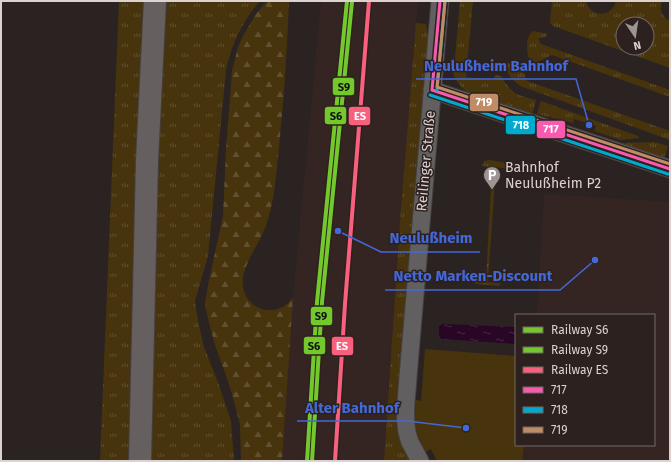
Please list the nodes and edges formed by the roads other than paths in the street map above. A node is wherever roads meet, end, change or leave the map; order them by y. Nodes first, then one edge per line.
1 (155, 1) edge
2 (440, 1) edge
3 (432, 90) junction
4 (670, 169) edge
5 (140, 461) edge
6 (420, 461) edge

1 - 5 main road
2 - 3 street, Reilinger Straße
3 - 4 street
3 - 6 street, Reilinger Straße

